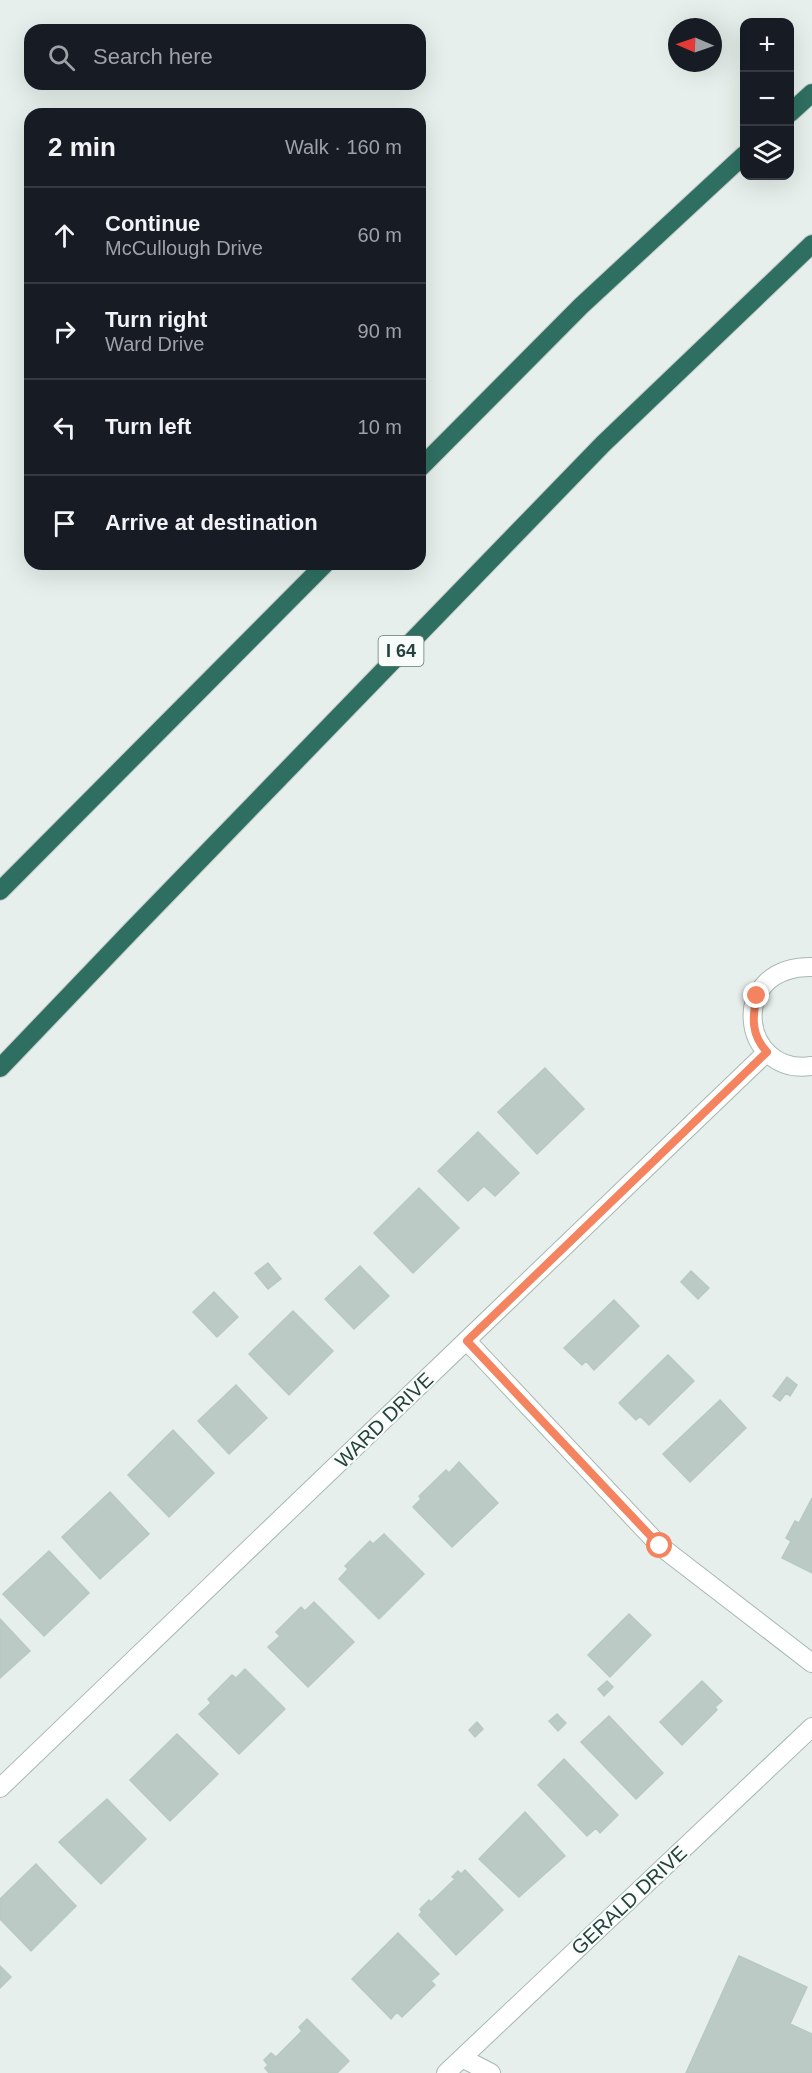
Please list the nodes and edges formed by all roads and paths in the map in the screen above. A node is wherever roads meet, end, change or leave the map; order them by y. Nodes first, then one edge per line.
1 (812, 93) edge
2 (794, 109) edge
3 (740, 159) edge
4 (812, 244) edge
5 (426, 462) edge
6 (319, 570) edge
7 (0, 891) edge
8 (812, 967) edge
9 (767, 1052) junction
10 (812, 1066) edge
11 (0, 1068) edge
12 (467, 1341) junction
13 (812, 1663) edge
14 (812, 1727) edge
15 (0, 1788) edge
16 (462, 2058) junction
17 (447, 2073) edge
18 (491, 2073) edge

1 - 2 highway
3 - 5 highway
4 - 11 highway, I 64
6 - 7 highway
8 - 9 street
9 - 10 street
9 - 12 street, WARD DRIVE
12 - 13 street
12 - 15 street, WARD DRIVE
14 - 16 street, GERALD DRIVE
16 - 17 street, GERALD DRIVE
16 - 18 street

